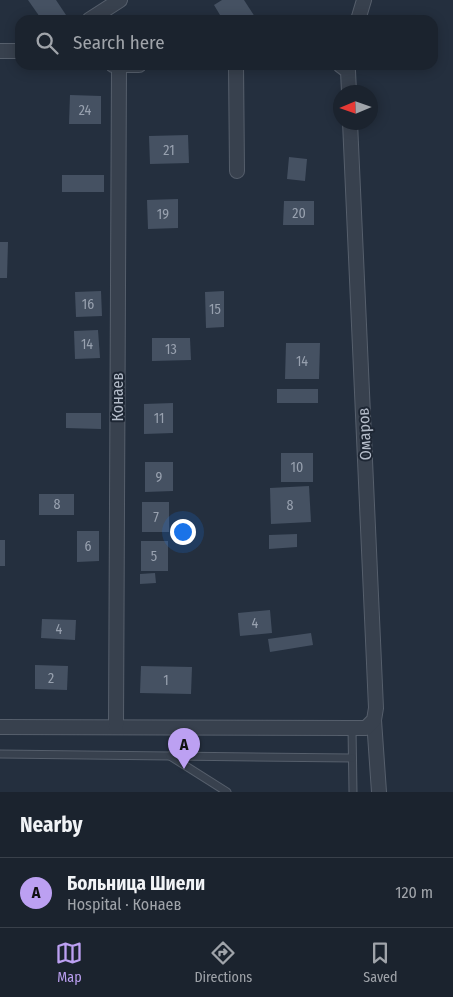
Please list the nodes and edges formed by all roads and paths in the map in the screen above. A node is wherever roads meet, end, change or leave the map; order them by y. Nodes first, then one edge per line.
1 (120, 0) edge
2 (364, 0) edge
3 (97, 15) edge
4 (360, 15) edge
5 (0, 51) edge
6 (15, 51) edge
7 (116, 70) edge
8 (236, 70) edge
9 (345, 70) edge
10 (348, 85) edge
11 (350, 130) edge
12 (237, 171) dead end
13 (374, 720) junction
14 (0, 727) edge
15 (116, 727) junction
16 (352, 728) junction
17 (0, 754) edge
18 (170, 756) junction
19 (352, 758) junction
20 (227, 792) edge
21 (352, 792) edge
22 (379, 792) edge

1 - 3 street
2 - 4 street
5 - 6 street
7 - 15 street, Конаев
8 - 12 street
9 - 10 street
11 - 13 street, Омаров
13 - 16 street
13 - 22 street, Омаров
14 - 15 street
15 - 16 street
16 - 19 lane
17 - 18 lane
18 - 19 lane
18 - 20 lane
19 - 21 lane

